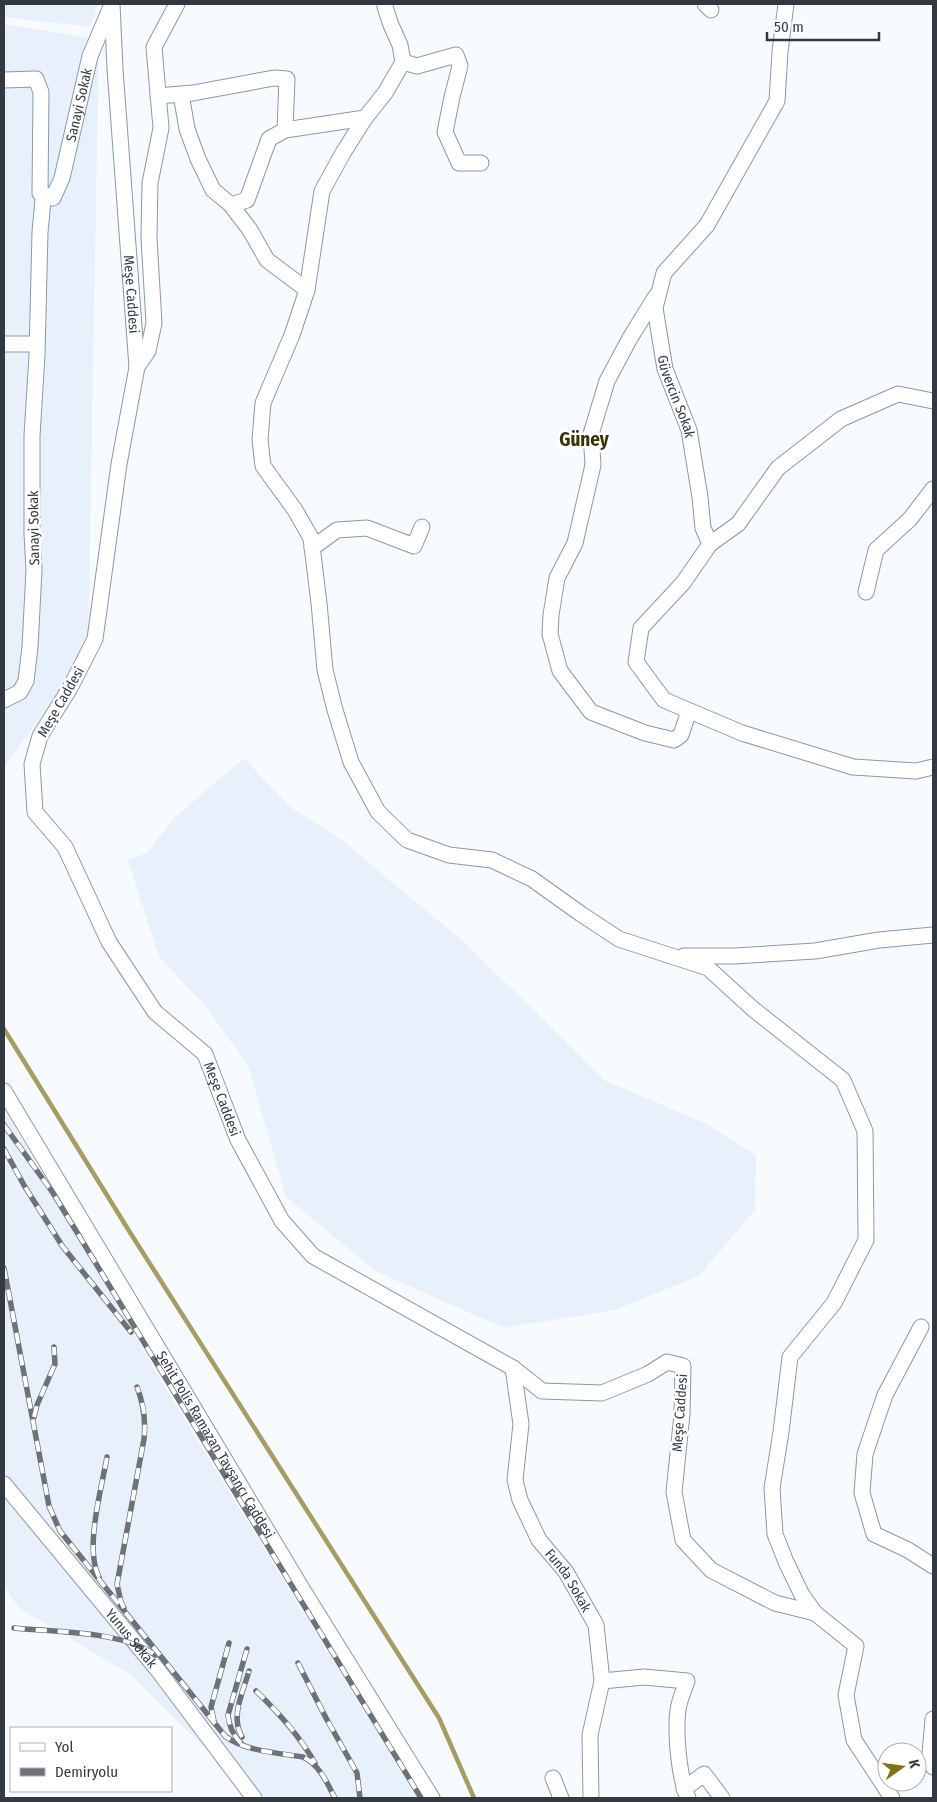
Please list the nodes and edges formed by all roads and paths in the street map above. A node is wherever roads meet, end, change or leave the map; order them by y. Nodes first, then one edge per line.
1 (177, 4) edge
2 (385, 4) edge
3 (786, 4) edge
4 (112, 5) edge
5 (403, 62) junction
6 (4, 80) edge
7 (181, 94) junction
8 (158, 96) junction
9 (365, 118) junction
10 (285, 130) junction
11 (481, 163) dead end
12 (46, 195) junction
13 (231, 205) junction
14 (660, 288) junction
15 (306, 290) junction
16 (4, 344) edge
17 (37, 344) junction
18 (137, 367) junction
19 (933, 401) edge
20 (933, 489) edge
21 (422, 527) dead end
22 (710, 544) junction
23 (312, 548) junction
24 (866, 592) dead end
25 (4, 700) edge
26 (689, 711) junction
27 (933, 767) edge
28 (933, 935) edge
29 (670, 956) junction
30 (4, 1090) edge
31 (920, 1327) dead end
32 (513, 1368) junction
33 (4, 1484) edge
34 (933, 1566) edge
35 (815, 1613) junction
36 (602, 1681) junction
37 (933, 1719) edge
38 (933, 1767) edge
39 (553, 1778) dead end
40 (686, 1794) edge
41 (254, 1798) edge
42 (432, 1798) edge
43 (561, 1798) edge
44 (591, 1798) edge
45 (722, 1798) edge
46 (892, 1798) edge

1 - 8 street
2 - 5 street
3 - 14 street, Güvercin Sokak
4 - 12 street, Sanayi Sokak
4 - 18 street, Meşe Caddesi
5 - 9 street
5 - 11 street
6 - 12 street, Sanayi Sokak
7 - 8 street
7 - 10 street
7 - 13 street
8 - 18 street
9 - 10 street
9 - 15 street
10 - 13 street
12 - 17 street, Sanayi Sokak
13 - 15 street
14 - 22 street, Güvercin Sokak
14 - 26 street
15 - 23 street
16 - 17 street
17 - 25 street, Sanayi Sokak
18 - 32 street, Meşe Caddesi
19 - 22 street
20 - 24 street
21 - 23 street
22 - 26 street
23 - 29 street
26 - 27 street
28 - 29 street
29 - 35 street
30 - 42 street, Şehit Polis Ramazan Tavşancı Caddesi
31 - 34 street
32 - 35 street, Meşe Caddesi
32 - 36 street, Funda Sokak
33 - 41 street, Yunus Sokak
35 - 46 street, Meşe Caddesi
36 - 40 street
36 - 44 street, Funda Sokak
37 - 38 street
39 - 43 street
40 - 45 street

